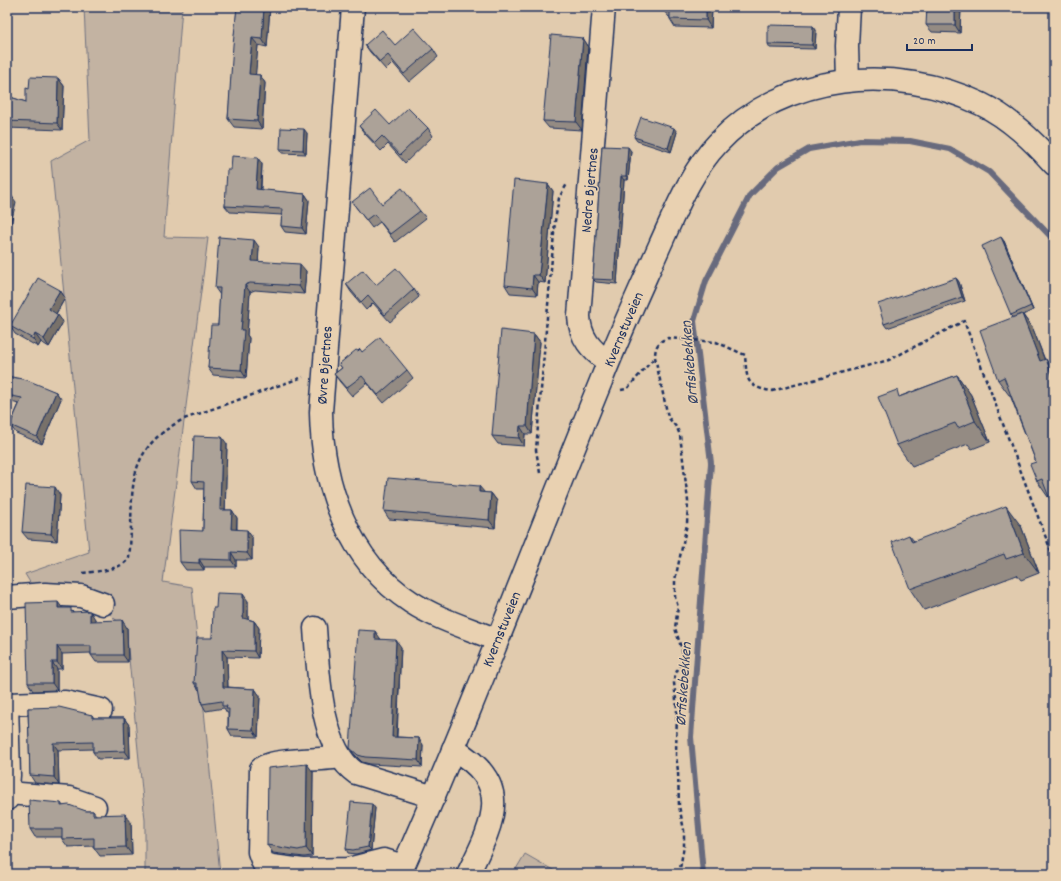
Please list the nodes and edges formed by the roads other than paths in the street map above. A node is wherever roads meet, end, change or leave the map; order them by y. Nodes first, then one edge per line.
1 (353, 7) edge
2 (604, 7) edge
3 (849, 7) edge
4 (848, 80) junction
5 (1054, 164) edge
6 (608, 362) junction
7 (7, 597) edge
8 (102, 604) dead end
9 (316, 628) dead end
10 (497, 640) junction
11 (7, 704) edge
12 (101, 710) dead end
13 (453, 749) junction
14 (339, 757) junction
15 (8, 796) edge
16 (434, 796) junction
17 (95, 807) dead end
18 (402, 870) edge
19 (466, 871) edge

1 - 10 street, Øvre Bjertnes
2 - 6 street, Nedre Bjertnes
3 - 4 street
4 - 5 street, Kvernstuveien
4 - 6 street, Kvernstuveien
6 - 10 street, Kvernstuveien
7 - 8 street
9 - 14 street
10 - 13 street, Kvernstuveien
11 - 12 street
11 - 15 street
13 - 16 street, Kvernstuveien
13 - 19 street
14 - 16 street
14 - 18 street
15 - 17 street
16 - 18 street, Kvernstuveien

